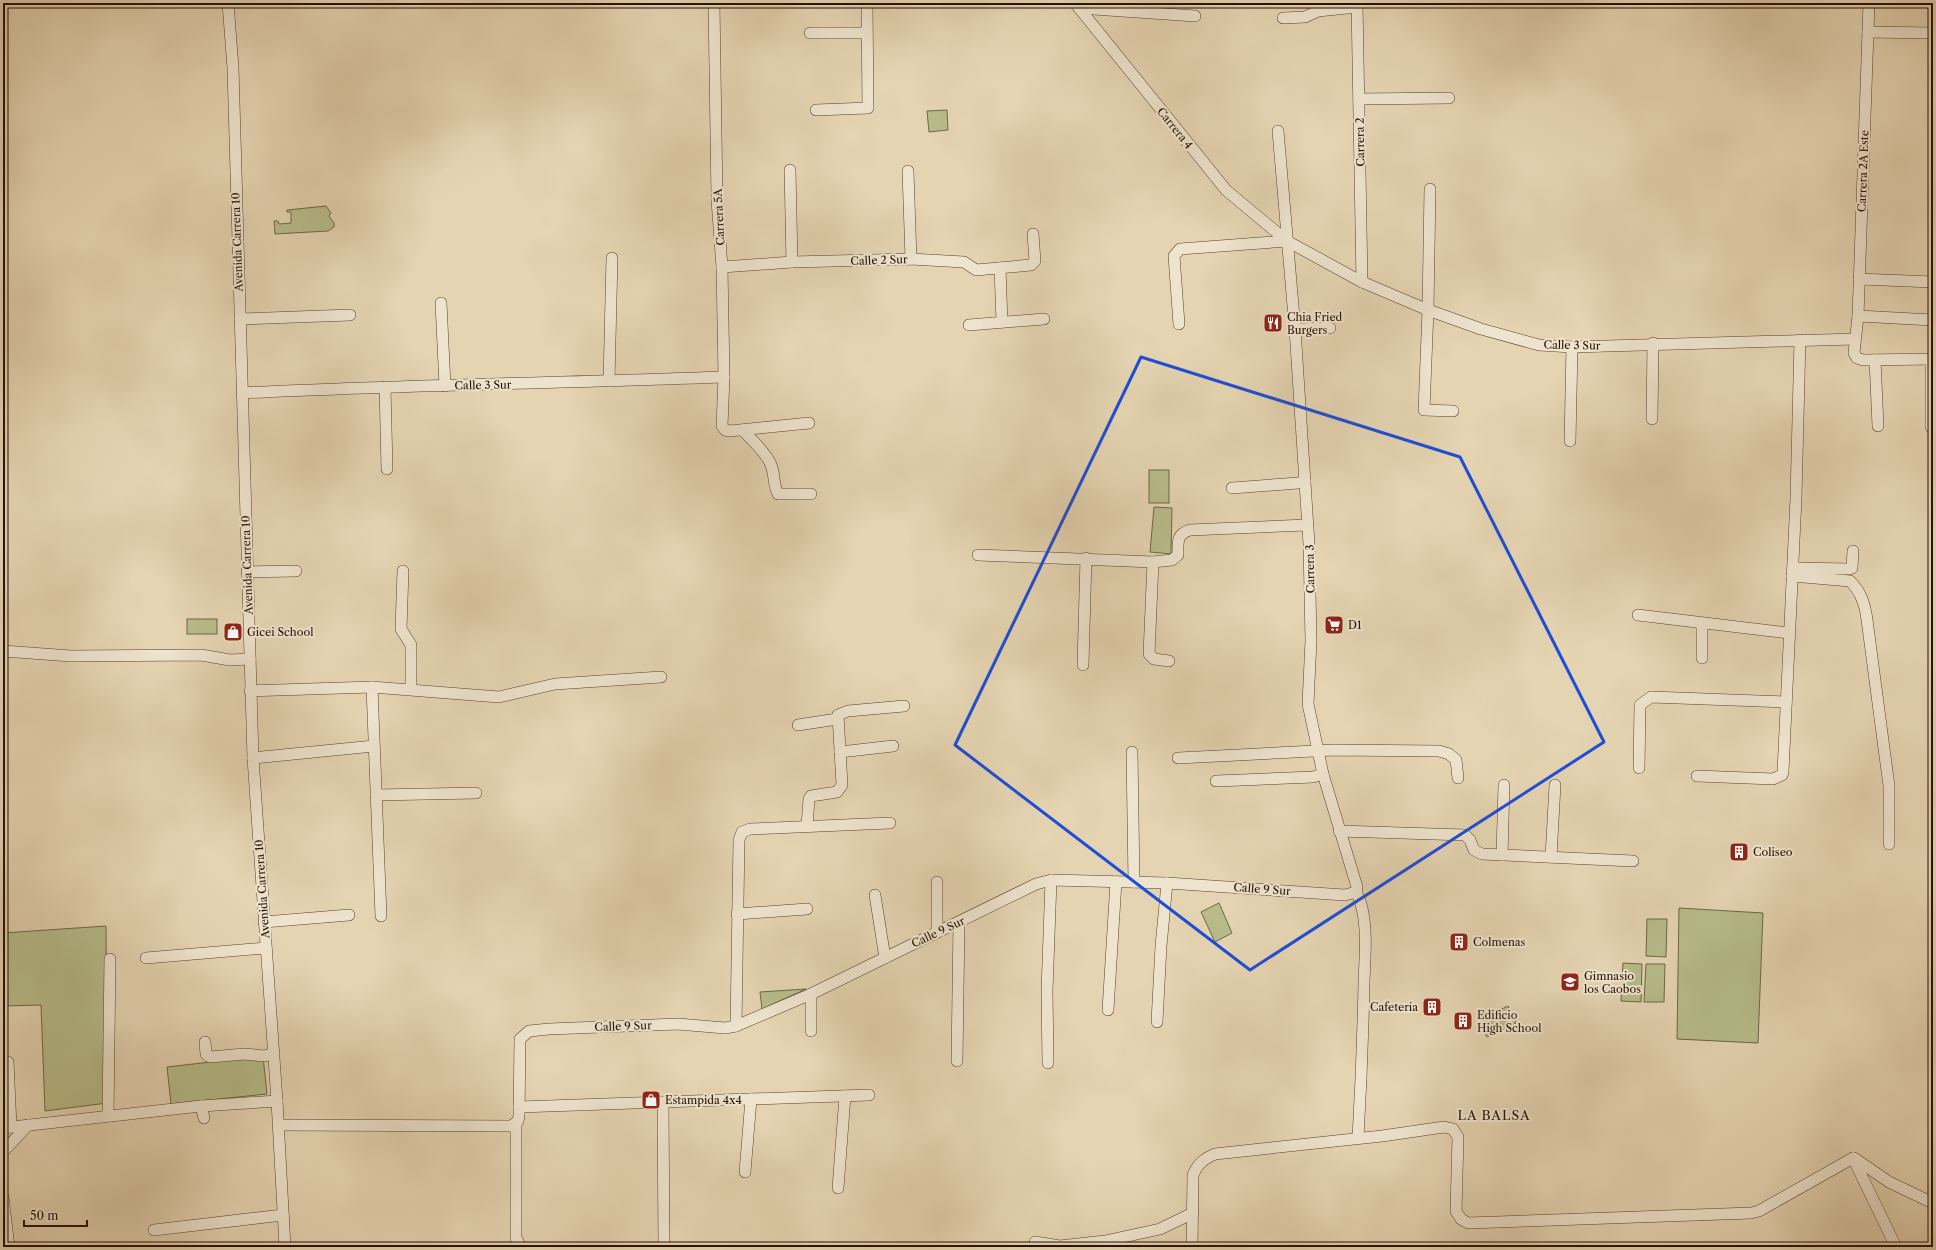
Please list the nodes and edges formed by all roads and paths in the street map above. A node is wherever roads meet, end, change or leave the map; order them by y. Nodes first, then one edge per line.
1 (228, 3) edge
2 (714, 3) edge
3 (867, 3) edge
4 (1869, 3) edge
5 (1357, 5) edge
6 (1077, 6) edge
7 (1195, 16) dead end
8 (1283, 18) dead end
9 (1868, 32) junction
10 (810, 33) dead end
11 (866, 33) junction
12 (1933, 33) edge
13 (1449, 98) dead end
14 (1359, 99) junction
15 (816, 110) dead end
16 (1278, 131) dead end
17 (790, 170) dead end
18 (908, 171) dead end
19 (1430, 189) dead end
20 (1033, 234) dead end
21 (1287, 241) junction
22 (612, 258) dead end
23 (911, 259) junction
24 (792, 262) junction
25 (722, 267) junction
26 (1000, 268) junction
27 (1859, 279) junction
28 (1362, 282) junction
29 (1933, 282) edge
30 (441, 303) dead end
31 (1428, 310) junction
32 (350, 315) dead end
33 (1858, 316) junction
34 (240, 319) junction
35 (1044, 319) dead end
36 (1933, 320) edge
37 (1002, 322) junction
38 (1179, 324) dead end
39 (969, 325) dead end
40 (1330, 328) dead end
41 (1295, 329) junction
42 (1855, 339) junction
43 (1800, 340) junction
44 (1653, 344) junction
45 (1572, 347) junction
46 (1932, 359) edge
47 (1875, 360) junction
48 (724, 377) junction
49 (609, 382) junction
50 (385, 386) junction
51 (445, 386) junction
52 (242, 393) junction
53 (1453, 411) dead end
54 (1652, 418) dead end
55 (809, 423) dead end
56 (1878, 426) dead end
57 (1931, 427) dead end
58 (743, 430) junction
59 (1570, 442) dead end
60 (387, 470) dead end
61 (1305, 481) junction
62 (1232, 488) dead end
63 (812, 494) dead end
64 (1307, 525) junction
65 (1853, 551) dead end
66 (978, 555) dead end
67 (1086, 558) junction
68 (1153, 562) junction
69 (404, 570) dead end
70 (296, 571) dead end
71 (247, 572) junction
72 (1793, 572) junction
73 (1638, 615) dead end
74 (1702, 624) junction
75 (1789, 633) junction
76 (3, 651) edge
77 (1702, 658) dead end
78 (250, 659) junction
79 (1169, 661) dead end
80 (1083, 665) dead end
81 (661, 677) dead end
82 (372, 686) junction
83 (411, 688) junction
84 (250, 691) junction
85 (1786, 702) junction
86 (904, 706) dead end
87 (837, 719) junction
88 (798, 725) dead end
89 (374, 746) junction
90 (893, 746) dead end
91 (1318, 751) junction
92 (840, 752) junction
93 (1132, 752) dead end
94 (253, 758) junction
95 (1178, 758) dead end
96 (1639, 768) dead end
97 (1323, 774) junction
98 (1697, 776) dead end
99 (1458, 778) dead end
100 (1216, 781) dead end
101 (1504, 785) dead end
102 (1555, 785) dead end
103 (476, 793) dead end
104 (376, 795) junction
105 (890, 823) dead end
106 (807, 826) junction
107 (1339, 831) junction
108 (1889, 844) dead end
109 (1502, 855) junction
110 (1551, 857) junction
111 (1632, 861) dead end
112 (1051, 880) junction
113 (937, 882) dead end
114 (1116, 882) junction
115 (1134, 882) junction
116 (1167, 883) junction
117 (1356, 892) junction
118 (875, 895) dead end
119 (807, 909) dead end
120 (737, 914) junction
121 (349, 915) dead end
122 (381, 916) dead end
123 (264, 922) junction
124 (959, 922) junction
125 (937, 932) junction
126 (266, 948) junction
127 (146, 958) dead end
128 (885, 958) junction
129 (110, 959) dead end
130 (811, 994) junction
131 (1108, 1010) dead end
132 (1157, 1022) dead end
133 (736, 1026) junction
134 (811, 1031) dead end
135 (205, 1042) dead end
136 (274, 1052) junction
137 (957, 1061) dead end
138 (8, 1062) dead end
139 (1048, 1063) dead end
140 (869, 1095) dead end
141 (845, 1096) junction
142 (751, 1099) junction
143 (277, 1101) junction
144 (663, 1102) junction
145 (201, 1106) junction
146 (520, 1107) junction
147 (108, 1116) junction
148 (204, 1118) dead end
149 (516, 1124) junction
150 (28, 1126) junction
151 (278, 1126) junction
152 (7, 1128) edge
153 (1358, 1138) junction
154 (3, 1152) edge
155 (1853, 1158) junction
156 (745, 1172) dead end
157 (838, 1188) dead end
158 (3, 1197) edge
159 (1933, 1203) edge
160 (1193, 1213) junction
161 (283, 1215) junction
162 (154, 1230) dead end
163 (1035, 1242) dead end
164 (9, 1247) edge
165 (285, 1247) edge
166 (521, 1247) edge
167 (664, 1247) edge
168 (1192, 1247) edge
169 (1896, 1247) edge

1 - 34 street, Avenida Carrera 10
2 - 25 street, Carrera 5A
3 - 11 street
4 - 9 street, Carrera 2A Este
5 - 8 street
5 - 14 street, Carrera 2
6 - 7 street
6 - 21 street, Carrera 4
9 - 12 street
9 - 27 street, Carrera 2A Este
10 - 11 street
11 - 15 street
13 - 14 street
14 - 28 street, Carrera 2
16 - 21 street, Carrera 3
17 - 24 street
18 - 23 street
19 - 31 street
20 - 26 street, Calle 2 Sur
21 - 28 street, Calle 3 Sur
21 - 38 street
21 - 41 street, Carrera 3
22 - 49 street
23 - 24 street, Calle 2 Sur
23 - 26 street, Calle 2 Sur
24 - 25 street, Calle 2 Sur
25 - 48 street, Carrera 5A
26 - 37 street
27 - 29 street
27 - 33 street, Carrera 2A Este
28 - 31 street, Calle 3 Sur
30 - 51 street
31 - 45 street, Calle 3 Sur
31 - 53 street
32 - 34 street
33 - 36 street
33 - 42 street, Carrera 2A Este
34 - 52 street, Avenida Carrera 10
35 - 37 street
37 - 39 street
40 - 41 street
41 - 61 street, Carrera 3
42 - 43 street, Calle 3 Sur
42 - 47 street, Carrera 2A Este
43 - 44 street, Calle 3 Sur
43 - 72 street
44 - 45 street, Calle 3 Sur
44 - 54 street
45 - 59 street
46 - 47 street
46 - 57 street
47 - 56 street
48 - 49 street, Calle 3 Sur
48 - 58 street, Carrera 5A
49 - 51 street, Calle 3 Sur
50 - 51 street, Calle 3 Sur
50 - 52 street, Calle 3 Sur
50 - 60 street
52 - 71 street, Avenida Carrera 10
55 - 58 street
58 - 63 street
61 - 62 street
61 - 64 street, Carrera 3
64 - 68 street
64 - 91 street, Carrera 3
65 - 72 street
66 - 67 street
67 - 68 street
67 - 80 street
68 - 79 street
69 - 83 street
70 - 71 street
71 - 78 street, Avenida Carrera 10
72 - 75 street
72 - 108 street
73 - 74 street
74 - 75 street
74 - 77 street
75 - 85 street
76 - 78 street
78 - 84 street, Avenida Carrera 10
81 - 83 street
82 - 83 street
82 - 84 street
82 - 89 street
84 - 94 street, Avenida Carrera 10
85 - 96 street
85 - 98 street
86 - 87 street
87 - 88 street
87 - 92 street
89 - 94 street
89 - 104 street
90 - 92 street
91 - 95 street
91 - 97 street, Carrera 3
91 - 99 street
92 - 106 street
93 - 115 street
94 - 123 street, Avenida Carrera 10
97 - 100 street
97 - 107 street, Carrera 3
101 - 109 street
102 - 110 street
103 - 104 street
104 - 122 street
105 - 106 street
106 - 120 street
107 - 109 street
107 - 117 street, Carrera 3
109 - 110 street
110 - 111 street
112 - 114 street, Calle 9 Sur
112 - 124 street, Calle 9 Sur
112 - 139 street
113 - 125 street
114 - 115 street, Calle 9 Sur
114 - 131 street
115 - 116 street, Calle 9 Sur
116 - 117 street, Calle 9 Sur
116 - 132 street
117 - 153 street, Carrera 3
118 - 128 street
119 - 120 street
120 - 133 street
121 - 123 street
123 - 126 street, Avenida Carrera 10
124 - 125 street, Calle 9 Sur
124 - 137 street
125 - 128 street, Calle 9 Sur
126 - 127 street
126 - 136 street, Avenida Carrera 10
128 - 130 street, Calle 9 Sur
129 - 147 street
130 - 133 street, Calle 9 Sur
130 - 134 street
133 - 146 street, Calle 9 Sur
135 - 136 street
136 - 143 street, Avenida Carrera 10
138 - 152 street
140 - 141 street
141 - 142 street
141 - 157 street
142 - 144 street
142 - 156 street
143 - 145 street
143 - 151 street, Avenida Carrera 10
144 - 146 street
144 - 167 street
145 - 147 street
145 - 148 street
146 - 149 street
147 - 150 street
149 - 151 street
149 - 166 street
150 - 152 street
150 - 154 street
151 - 161 street, Avenida Carrera 10
153 - 155 street
153 - 160 street
155 - 159 street
155 - 169 street
158 - 164 street
160 - 163 street
160 - 168 street
161 - 162 street
161 - 165 street, Avenida Carrera 10

